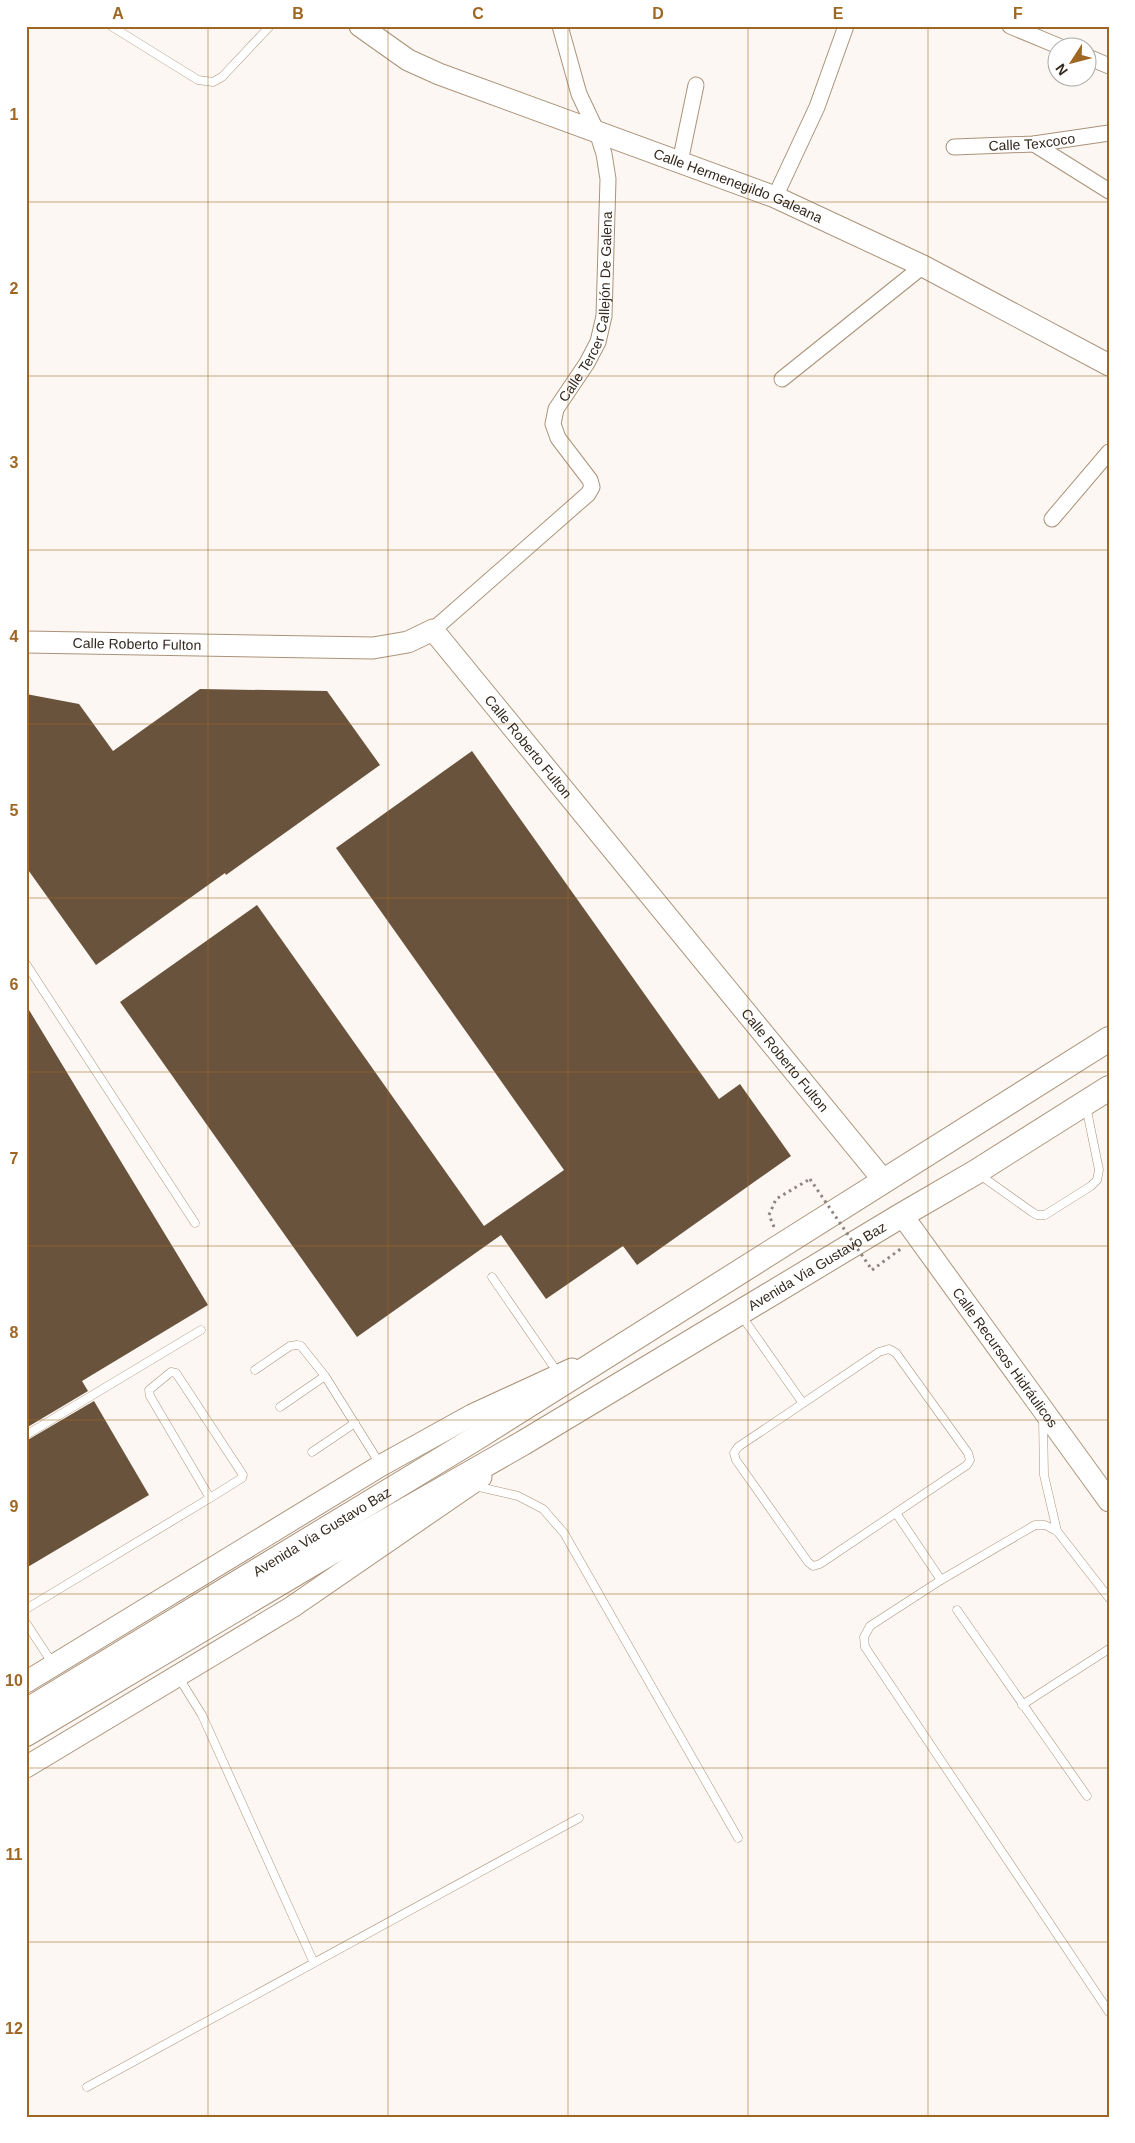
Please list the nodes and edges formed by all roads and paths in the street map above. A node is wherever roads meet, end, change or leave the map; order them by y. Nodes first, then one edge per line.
1 (111, 26) edge
2 (270, 26) edge
3 (360, 26) edge
4 (560, 26) edge
5 (846, 26) edge
6 (1010, 26) edge
7 (1048, 42) edge
8 (696, 85) dead end
9 (597, 132) junction
10 (1109, 133) edge
11 (1034, 144) junction
12 (954, 147) dead end
13 (680, 162) junction
14 (1109, 192) edge
15 (775, 198) junction
16 (922, 266) junction
17 (1109, 365) edge
18 (782, 379) dead end
19 (1109, 452) edge
20 (1052, 519) dead end
21 (434, 630) junction
22 (26, 642) edge
23 (26, 964) edge
24 (1109, 1039) edge
25 (1109, 1088) edge
26 (1085, 1103) junction
27 (976, 1172) junction
28 (884, 1181) junction
29 (776, 1199) dead end
30 (902, 1214) junction
31 (195, 1222) dead end
32 (906, 1245) dead end
33 (492, 1277) dead end
34 (740, 1313) junction
35 (201, 1330) dead end
36 (616, 1351) junction
37 (255, 1370) dead end
38 (559, 1374) junction
39 (325, 1376) junction
40 (802, 1402) junction
41 (280, 1407) dead end
42 (1042, 1410) junction
43 (355, 1423) junction
44 (26, 1434) edge
45 (523, 1443) junction
46 (312, 1452) dead end
47 (380, 1466) junction
48 (470, 1485) junction
49 (210, 1498) junction
50 (1109, 1501) edge
51 (896, 1513) junction
52 (1057, 1530) junction
53 (941, 1580) junction
54 (1109, 1598) edge
55 (26, 1609) edge
56 (957, 1610) dead end
57 (26, 1623) edge
58 (1109, 1649) edge
59 (55, 1665) junction
60 (178, 1676) junction
61 (26, 1682) edge
62 (1022, 1705) junction
63 (26, 1711) edge
64 (26, 1734) edge
65 (26, 1767) edge
66 (1087, 1796) dead end
67 (579, 1818) dead end
68 (738, 1838) dead end
69 (314, 1963) junction
70 (1109, 2012) edge
71 (86, 2087) dead end

1 - 2 lane
3 - 9 main road, Calle Hermenegildo Galeana
4 - 9 street, Calle Tercer Callejón De Galena
5 - 15 street
6 - 7 street
8 - 13 street
9 - 13 main road, Calle Hermenegildo Galeana
9 - 21 street, Calle Tercer Callejón De Galena
10 - 11 street, Calle Texcoco
11 - 12 street, Calle Texcoco
11 - 14 street
13 - 15 main road, Calle Hermenegildo Galeana
15 - 16 main road, Calle Hermenegildo Galeana
16 - 17 main road, Calle Hermenegildo Galeana
16 - 18 street
19 - 20 street
21 - 22 main road, Calle Roberto Fulton
21 - 28 main road, Calle Roberto Fulton
23 - 31 lane
24 - 28 main road, Avenida Via Gustavo Baz
25 - 26 main road, Avenida Via Gustavo Baz
26 - 27 main road, Avenida Via Gustavo Baz
26 - 27 lane
27 - 30 main road, Avenida Via Gustavo Baz
28 - 36 main road, Avenida Via Gustavo Baz
29 - 32 path, bridge
30 - 34 main road, Avenida Via Gustavo Baz
30 - 42 main road, Calle Recursos Hidráulicos
33 - 38 lane
34 - 40 lane
34 - 45 main road, Avenida Via Gustavo Baz
35 - 44 lane
36 - 38 main road, Avenida Via Gustavo Baz
36 - 63 main road, Avenida Via Gustavo Baz
37 - 39 lane
38 - 47 main road, Avenida Via Gustavo Baz
39 - 41 lane
39 - 43 lane
40 - 51 lane
40 - 51 lane
42 - 50 main road, Calle Recursos Hidráulicos
42 - 52 lane
43 - 46 lane
43 - 47 lane
45 - 48 main road, Avenida Via Gustavo Baz
45 - 64 main road, Avenida Via Gustavo Baz
47 - 59 main road, Avenida Via Gustavo Baz
48 - 60 main road, Avenida Via Gustavo Baz
48 - 68 lane
49 - 49 lane
49 - 55 lane
51 - 53 lane
52 - 53 lane
52 - 54 lane
53 - 70 lane
56 - 62 lane
57 - 59 lane
58 - 62 lane
59 - 61 main road, Avenida Via Gustavo Baz
60 - 65 main road, Avenida Via Gustavo Baz
60 - 69 lane
62 - 66 lane
67 - 69 lane
69 - 71 lane

